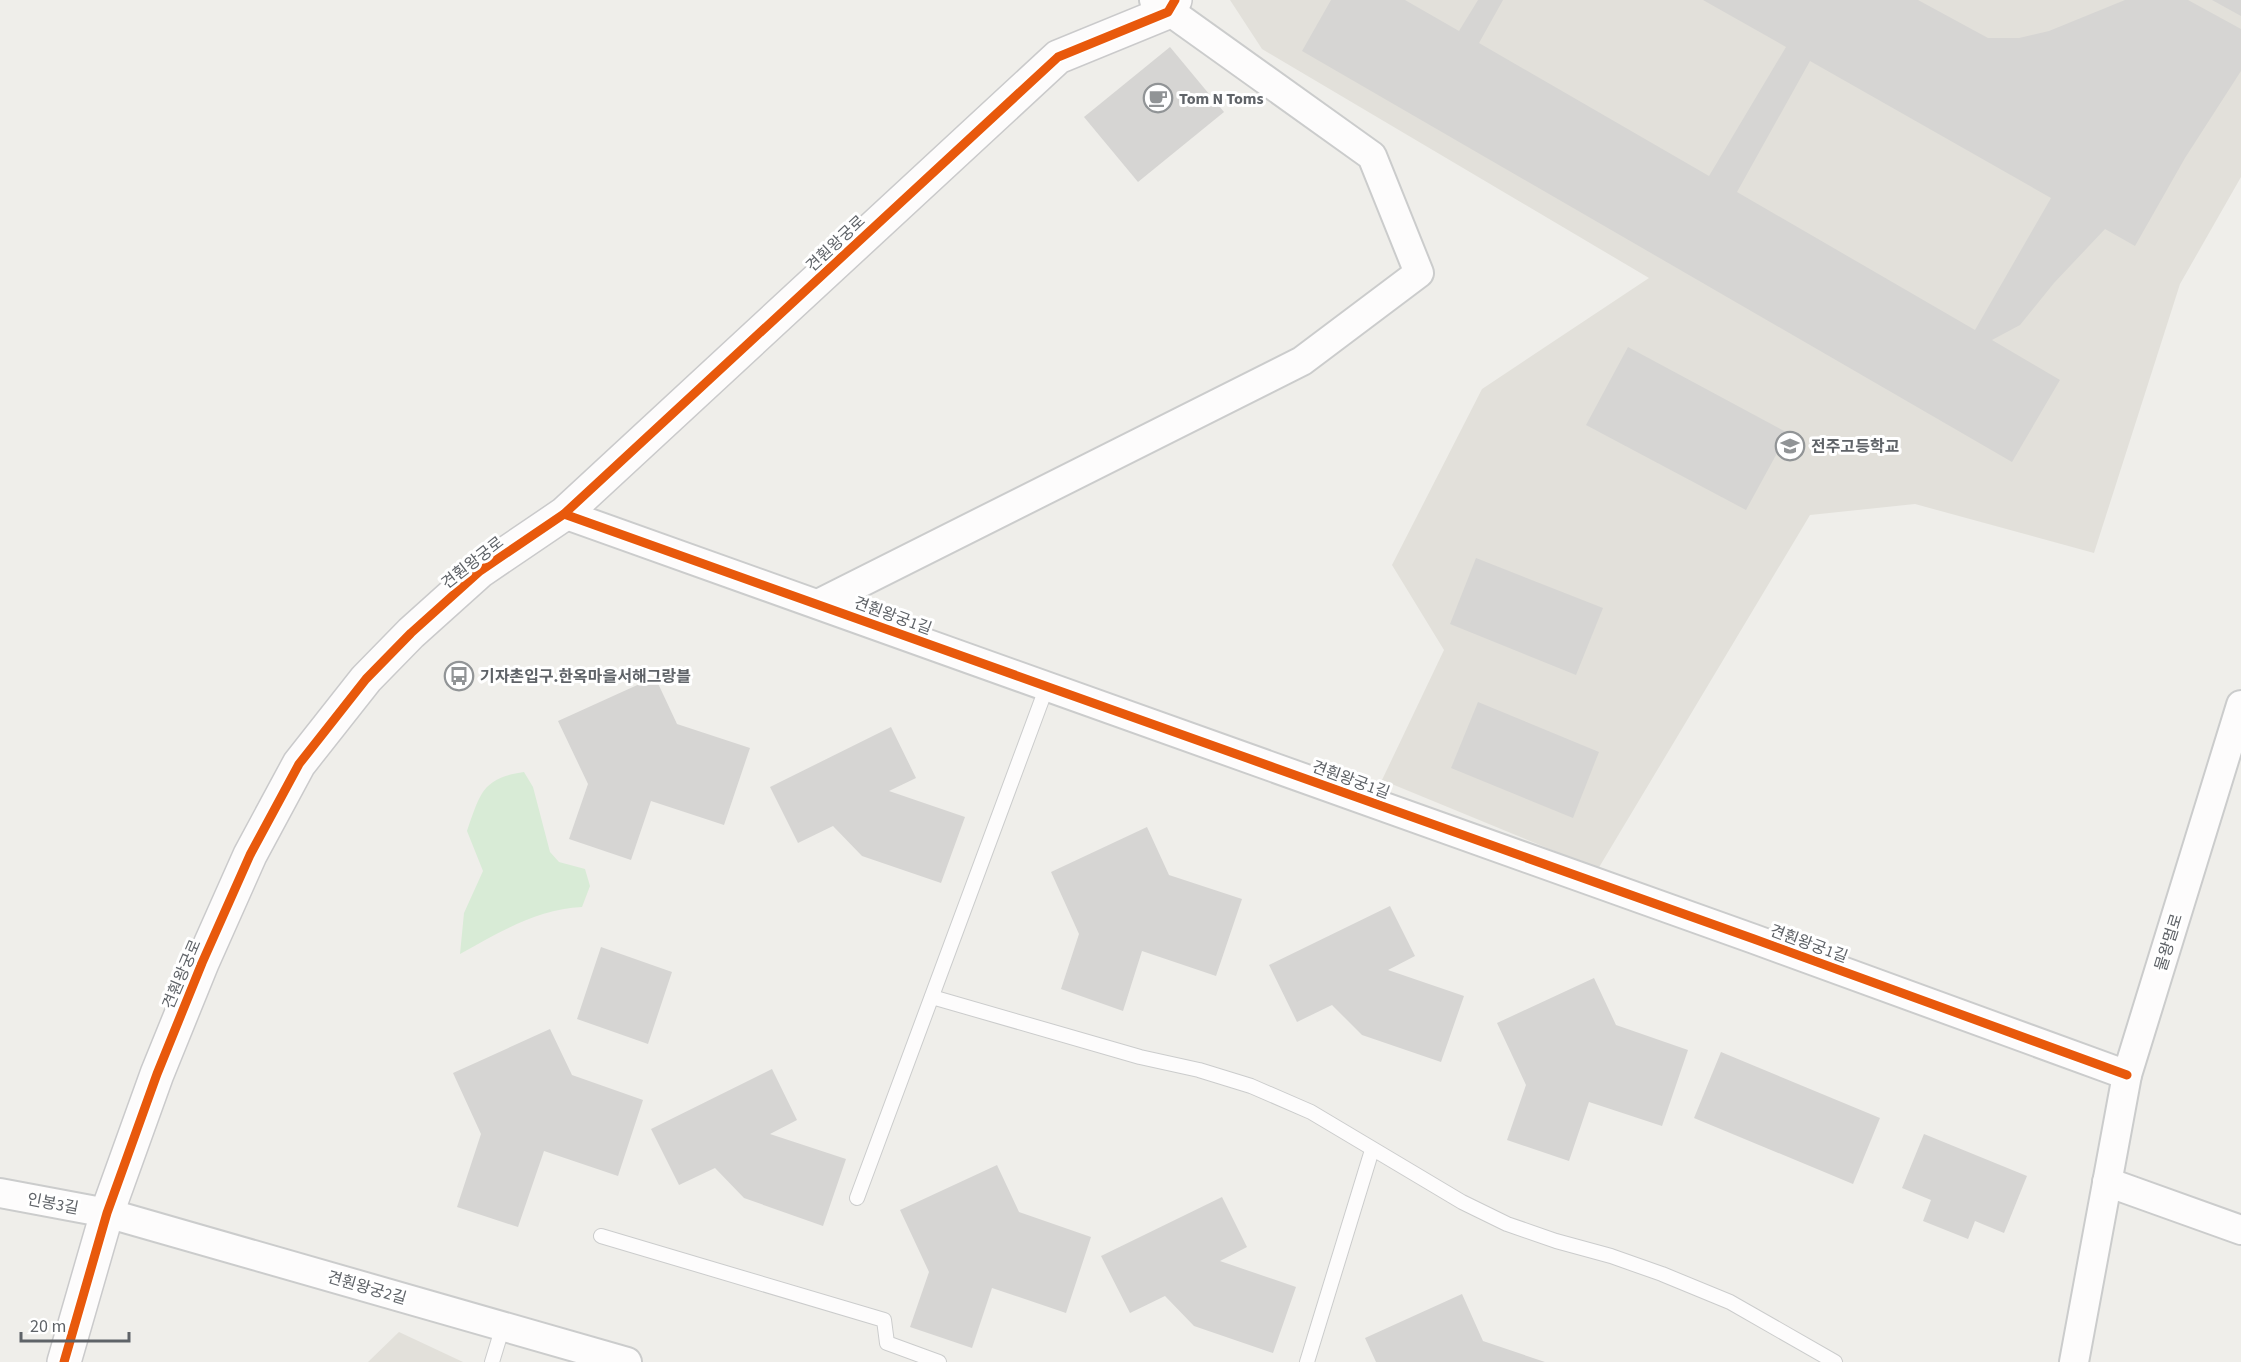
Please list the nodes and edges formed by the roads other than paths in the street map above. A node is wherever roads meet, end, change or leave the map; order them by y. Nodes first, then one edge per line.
1 (1166, 4) edge
2 (564, 514) junction
3 (818, 604) junction
4 (1047, 686) junction
5 (2241, 705) edge
6 (932, 997) junction
7 (2127, 1075) junction
8 (1372, 1150) junction
9 (2107, 1182) junction
10 (0, 1193) edge
11 (857, 1198) dead end
12 (107, 1213) junction
13 (2241, 1230) edge
14 (601, 1236) dead end
15 (503, 1326) junction
16 (64, 1362) edge
17 (492, 1362) edge
18 (627, 1362) edge
19 (939, 1362) edge
20 (1307, 1362) edge
21 (1835, 1362) edge
22 (2074, 1362) edge

1 - 2 street, 견훤왕궁로
1 - 3 street
2 - 3 street, 견훤왕궁1길
2 - 12 street, 견훤왕궁로
3 - 4 street, 견훤왕궁1길
4 - 6 lane
4 - 7 street, 견훤왕궁1길
5 - 7 street, 물왕멀로
6 - 8 lane
6 - 11 lane
7 - 9 street, 물왕멀로
8 - 20 lane
8 - 21 lane
9 - 13 street
9 - 22 street, 물왕멀로
10 - 12 street, 인봉3길
12 - 15 street, 견훤왕궁2길
12 - 16 street, 견훤왕궁로
14 - 19 lane
15 - 17 lane
15 - 18 street, 견훤왕궁2길

